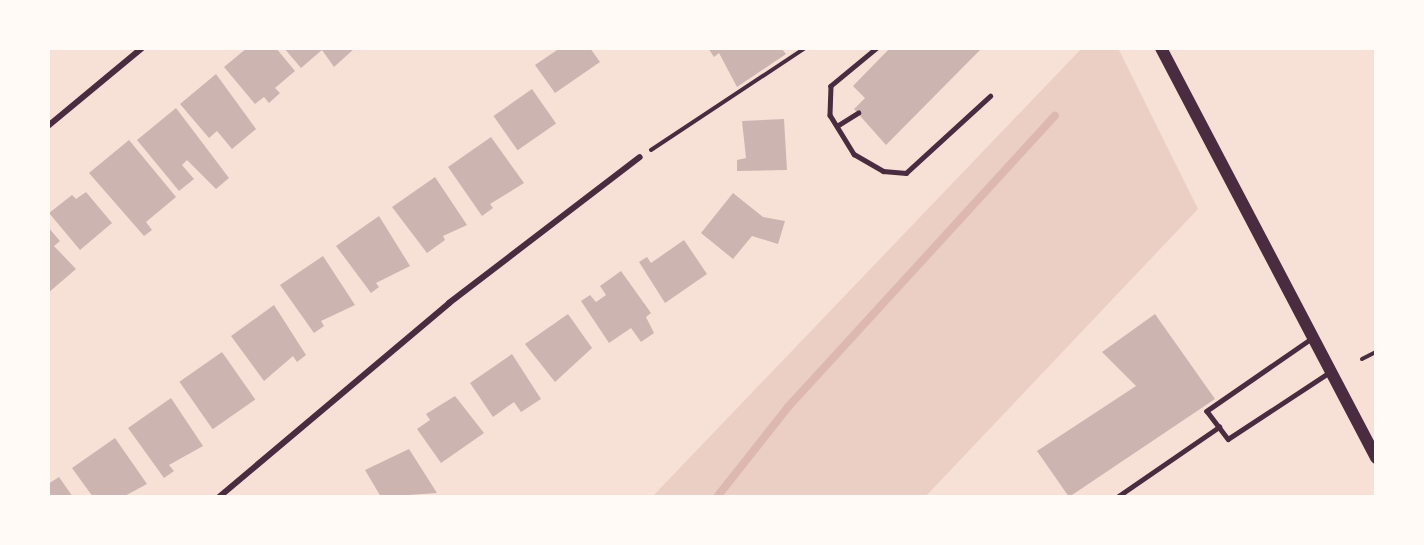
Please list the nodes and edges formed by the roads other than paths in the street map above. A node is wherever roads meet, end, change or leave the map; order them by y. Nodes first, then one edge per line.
1 (141, 48) edge
2 (878, 48) edge
3 (1161, 48) edge
4 (990, 96) dead end
5 (858, 113) dead end
6 (48, 126) edge
7 (837, 126) junction
8 (640, 157) road end
9 (1313, 338) junction
10 (1330, 371) junction
11 (1219, 427) junction
12 (1376, 458) edge
13 (219, 497) edge
14 (1117, 497) edge

1 - 6 street
2 - 7 lane
3 - 9 main road
4 - 7 lane
5 - 7 lane
8 - 13 street
9 - 10 main road
9 - 11 lane
10 - 11 lane
10 - 12 main road
11 - 14 lane

